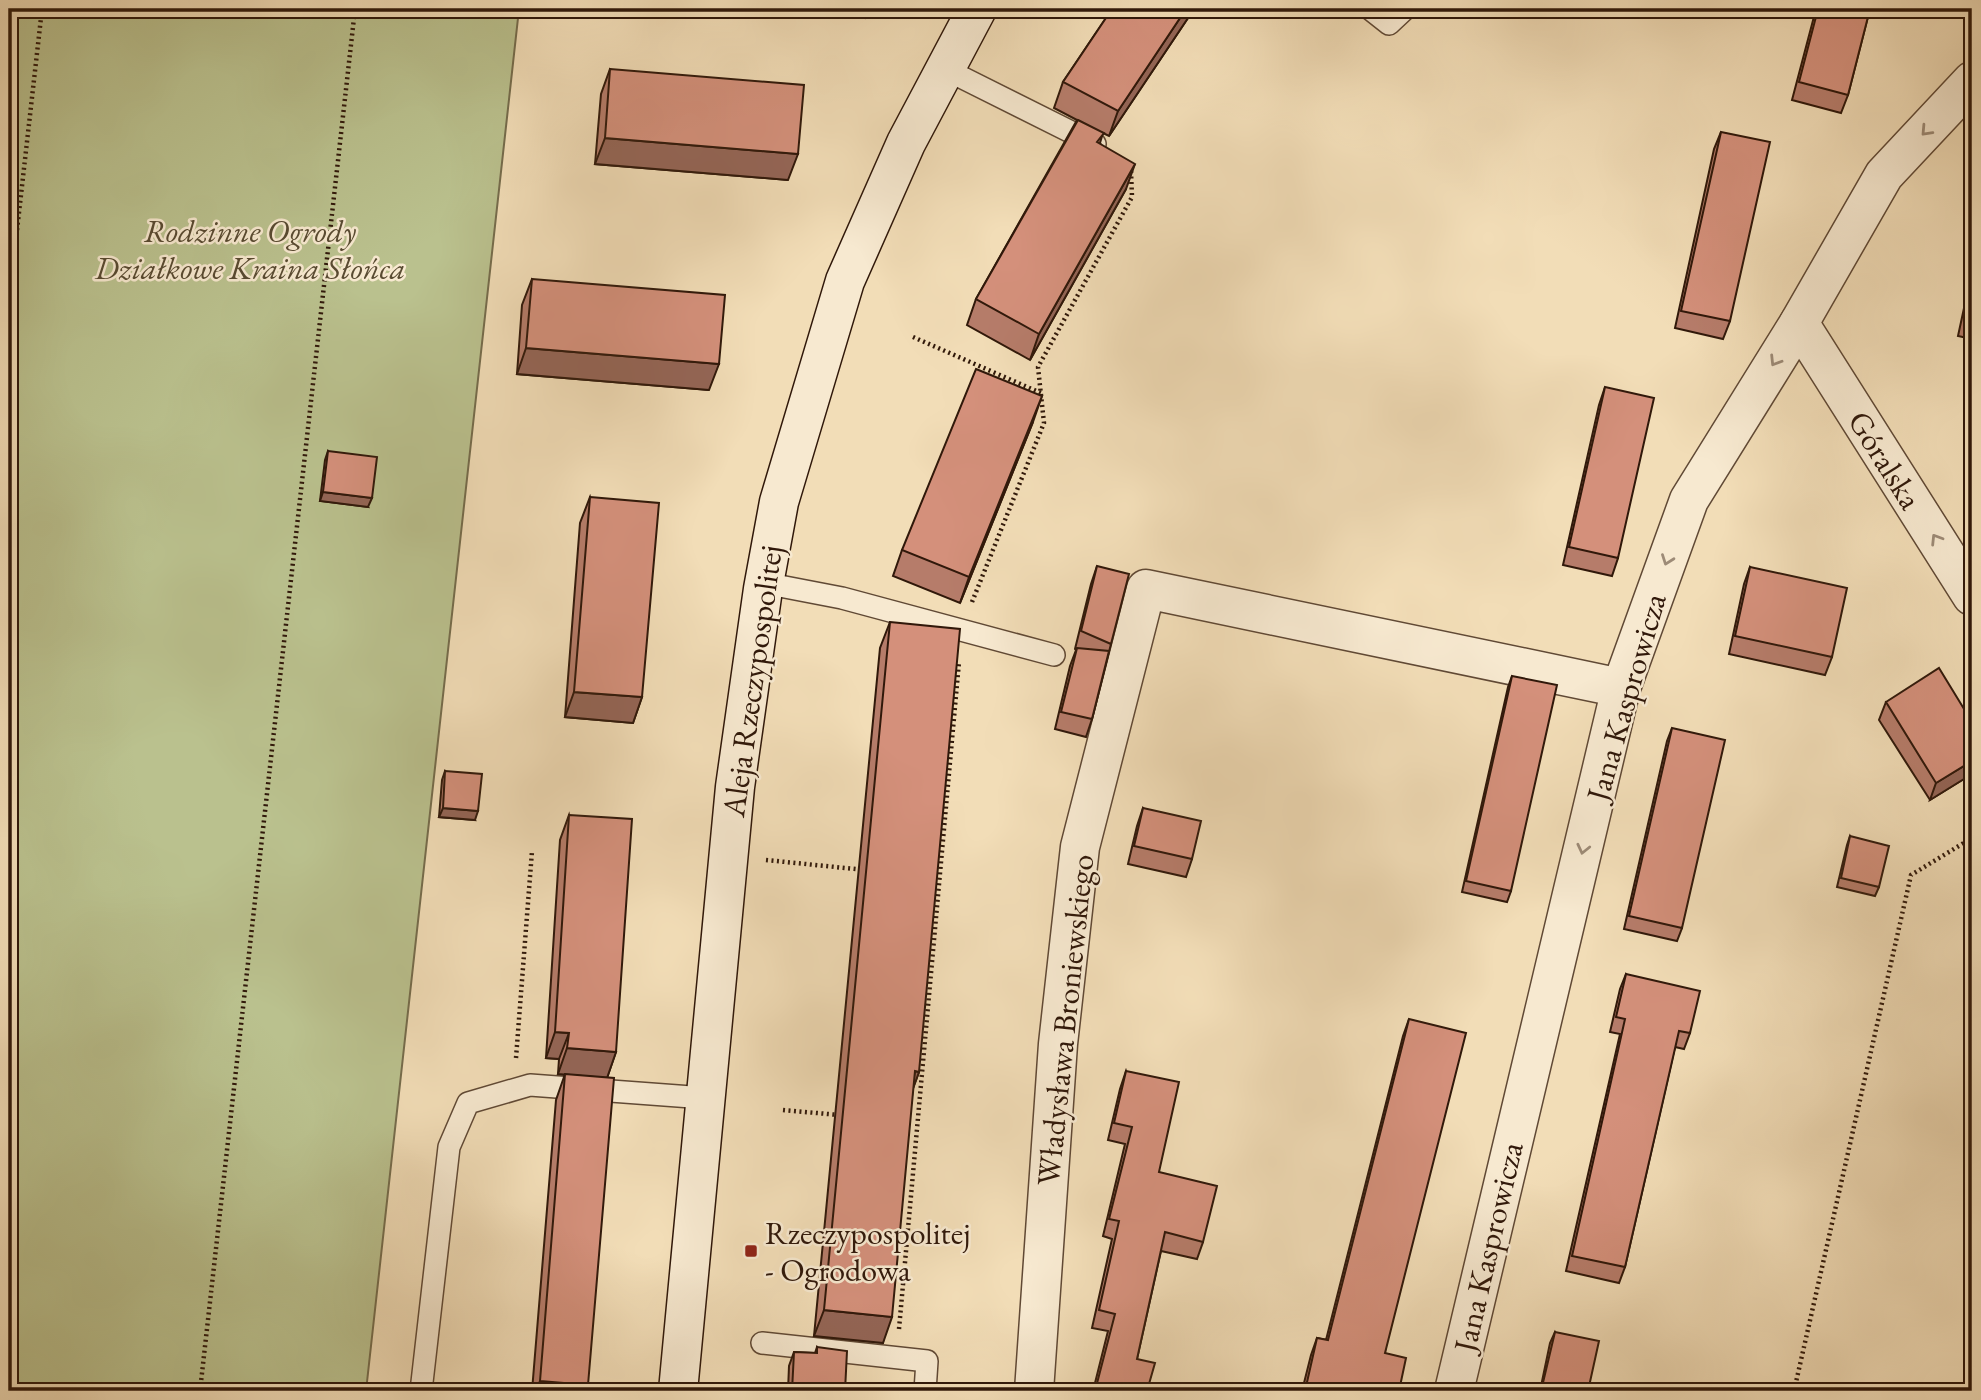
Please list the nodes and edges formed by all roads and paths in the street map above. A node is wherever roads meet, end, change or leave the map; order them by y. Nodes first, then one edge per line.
1 (42, 9) edge
2 (355, 9) edge
3 (977, 9) edge
4 (1370, 9) edge
5 (1405, 9) edge
6 (943, 68) junction
7 (1972, 81) edge
8 (1131, 162) joint
9 (9, 301) edge
10 (1799, 323) junction
11 (913, 337) dead end
12 (1041, 393) junction
13 (764, 583) junction
14 (1972, 596) edge
15 (962, 629) junction
16 (1054, 655) dead end
17 (1621, 688) junction
18 (1972, 838) edge
19 (532, 851) dead end
20 (807, 864) dead end
21 (874, 871) edge
22 (928, 877) edge
23 (941, 878) junction
24 (513, 1090) junction
25 (705, 1098) junction
26 (783, 1110) dead end
27 (850, 1116) edge
28 (904, 1122) edge
29 (917, 1123) junction
30 (762, 1343) dead end
31 (897, 1358) junction
32 (200, 1391) edge
33 (421, 1391) edge
34 (678, 1391) edge
35 (925, 1391) edge
36 (1034, 1391) edge
37 (1454, 1391) edge
38 (1794, 1391) edge

1 - 9 path
2 - 32 path
3 - 6 street, Aleja Rzeczypospolitej
4 - 5 lane
6 - 8 lane
6 - 13 street, Aleja Rzeczypospolitej
7 -> 10 street, Jana Kasprowicza
8 - 12 path
14 -> 10 street, Góralska
10 -> 17 street, Jana Kasprowicza
11 - 12 path
12 - 15 path
13 - 15 lane
13 - 25 street, Aleja Rzeczypospolitej
15 - 16 lane
15 - 23 path
17 - 36 street, Władysława Broniewskiego
17 -> 37 street, Jana Kasprowicza
18 - 38 path
19 - 24 path
20 - 21 path
22 - 23 path
23 - 29 path
24 - 25 lane
24 - 33 lane
25 - 34 street, Aleja Rzeczypospolitej
26 - 27 path
28 - 29 path
29 - 31 path
30 - 31 lane
31 - 35 lane

